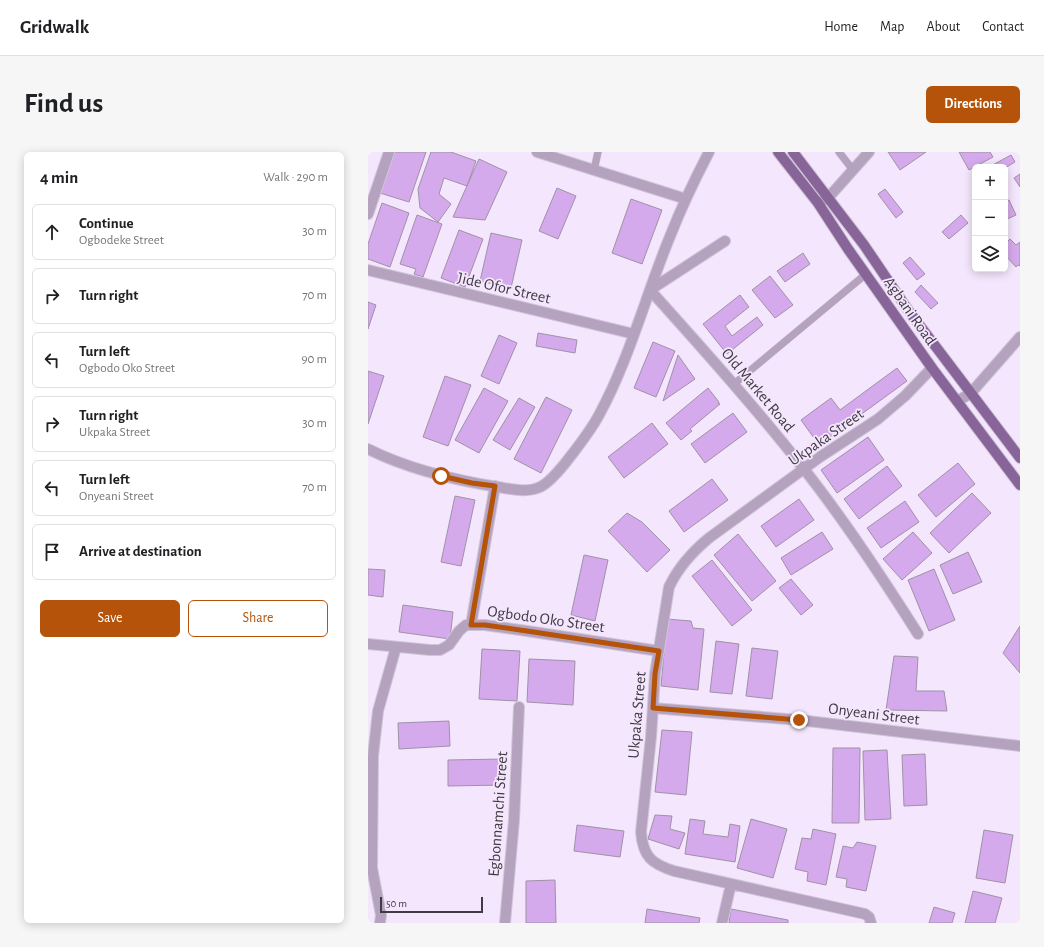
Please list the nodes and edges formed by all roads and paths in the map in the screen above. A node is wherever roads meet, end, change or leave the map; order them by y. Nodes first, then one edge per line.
1 (389, 152) edge
2 (536, 152) edge
3 (598, 152) edge
4 (709, 152) edge
5 (778, 152) edge
6 (793, 152) edge
7 (839, 152) edge
8 (869, 152) edge
9 (594, 170) junction
10 (854, 170) junction
11 (828, 198) junction
12 (686, 199) junction
13 (818, 203) junction
14 (368, 214) edge
15 (724, 241) dead end
16 (368, 270) edge
17 (866, 274) junction
18 (650, 290) junction
19 (634, 334) junction
20 (1020, 337) edge
21 (932, 368) junction
22 (734, 384) junction
23 (970, 394) junction
24 (957, 401) junction
25 (368, 449) edge
26 (1020, 458) edge
27 (804, 469) junction
28 (1020, 485) edge
29 (495, 486) junction
30 (471, 625) junction
31 (918, 634) dead end
32 (368, 644) edge
33 (396, 647) junction
34 (659, 651) junction
35 (519, 707) dead end
36 (653, 708) junction
37 (1020, 746) edge
38 (731, 884) junction
39 (380, 923) edge
40 (505, 923) edge
41 (722, 923) edge
42 (871, 923) edge

1 - 14 street
2 - 9 street
3 - 9 lane
4 - 12 street
5 - 13 main road, Agbani Road
6 - 11 main road, Agbani Road
7 - 10 lane
8 - 10 street
9 - 12 street
10 - 11 street
11 - 13 street
11 - 23 main road, Agbani Road
12 - 18 street
13 - 17 main road, Agbani Road
15 - 18 street
16 - 19 street, Jide Ofor Street
17 - 21 main road, Agbani Road
17 - 22 lane
18 - 19 street
18 - 22 street, Old Market Road
19 - 29 street
20 - 23 street
21 - 24 main road, Agbani Road
21 - 27 street, Ukpaka Street
22 - 27 street, Old Market Road
23 - 24 street
23 - 26 main road, Agbani Road
24 - 28 main road, Agbani Road
25 - 29 street
27 - 31 street, Old Market Road
27 - 34 street, Ukpaka Street
29 - 30 street
30 - 33 street, Ogbodo Oko Street
30 - 34 street, Ogbodo Oko Street
32 - 33 street, Ogbodo Oko Street
33 - 39 street
34 - 36 street, Ukpaka Street
35 - 40 street, Egbonnamchi Street
36 - 37 street, Onyeani Street
36 - 38 street, Ukpaka Street
38 - 41 street
38 - 42 street, Ukpaka Street

